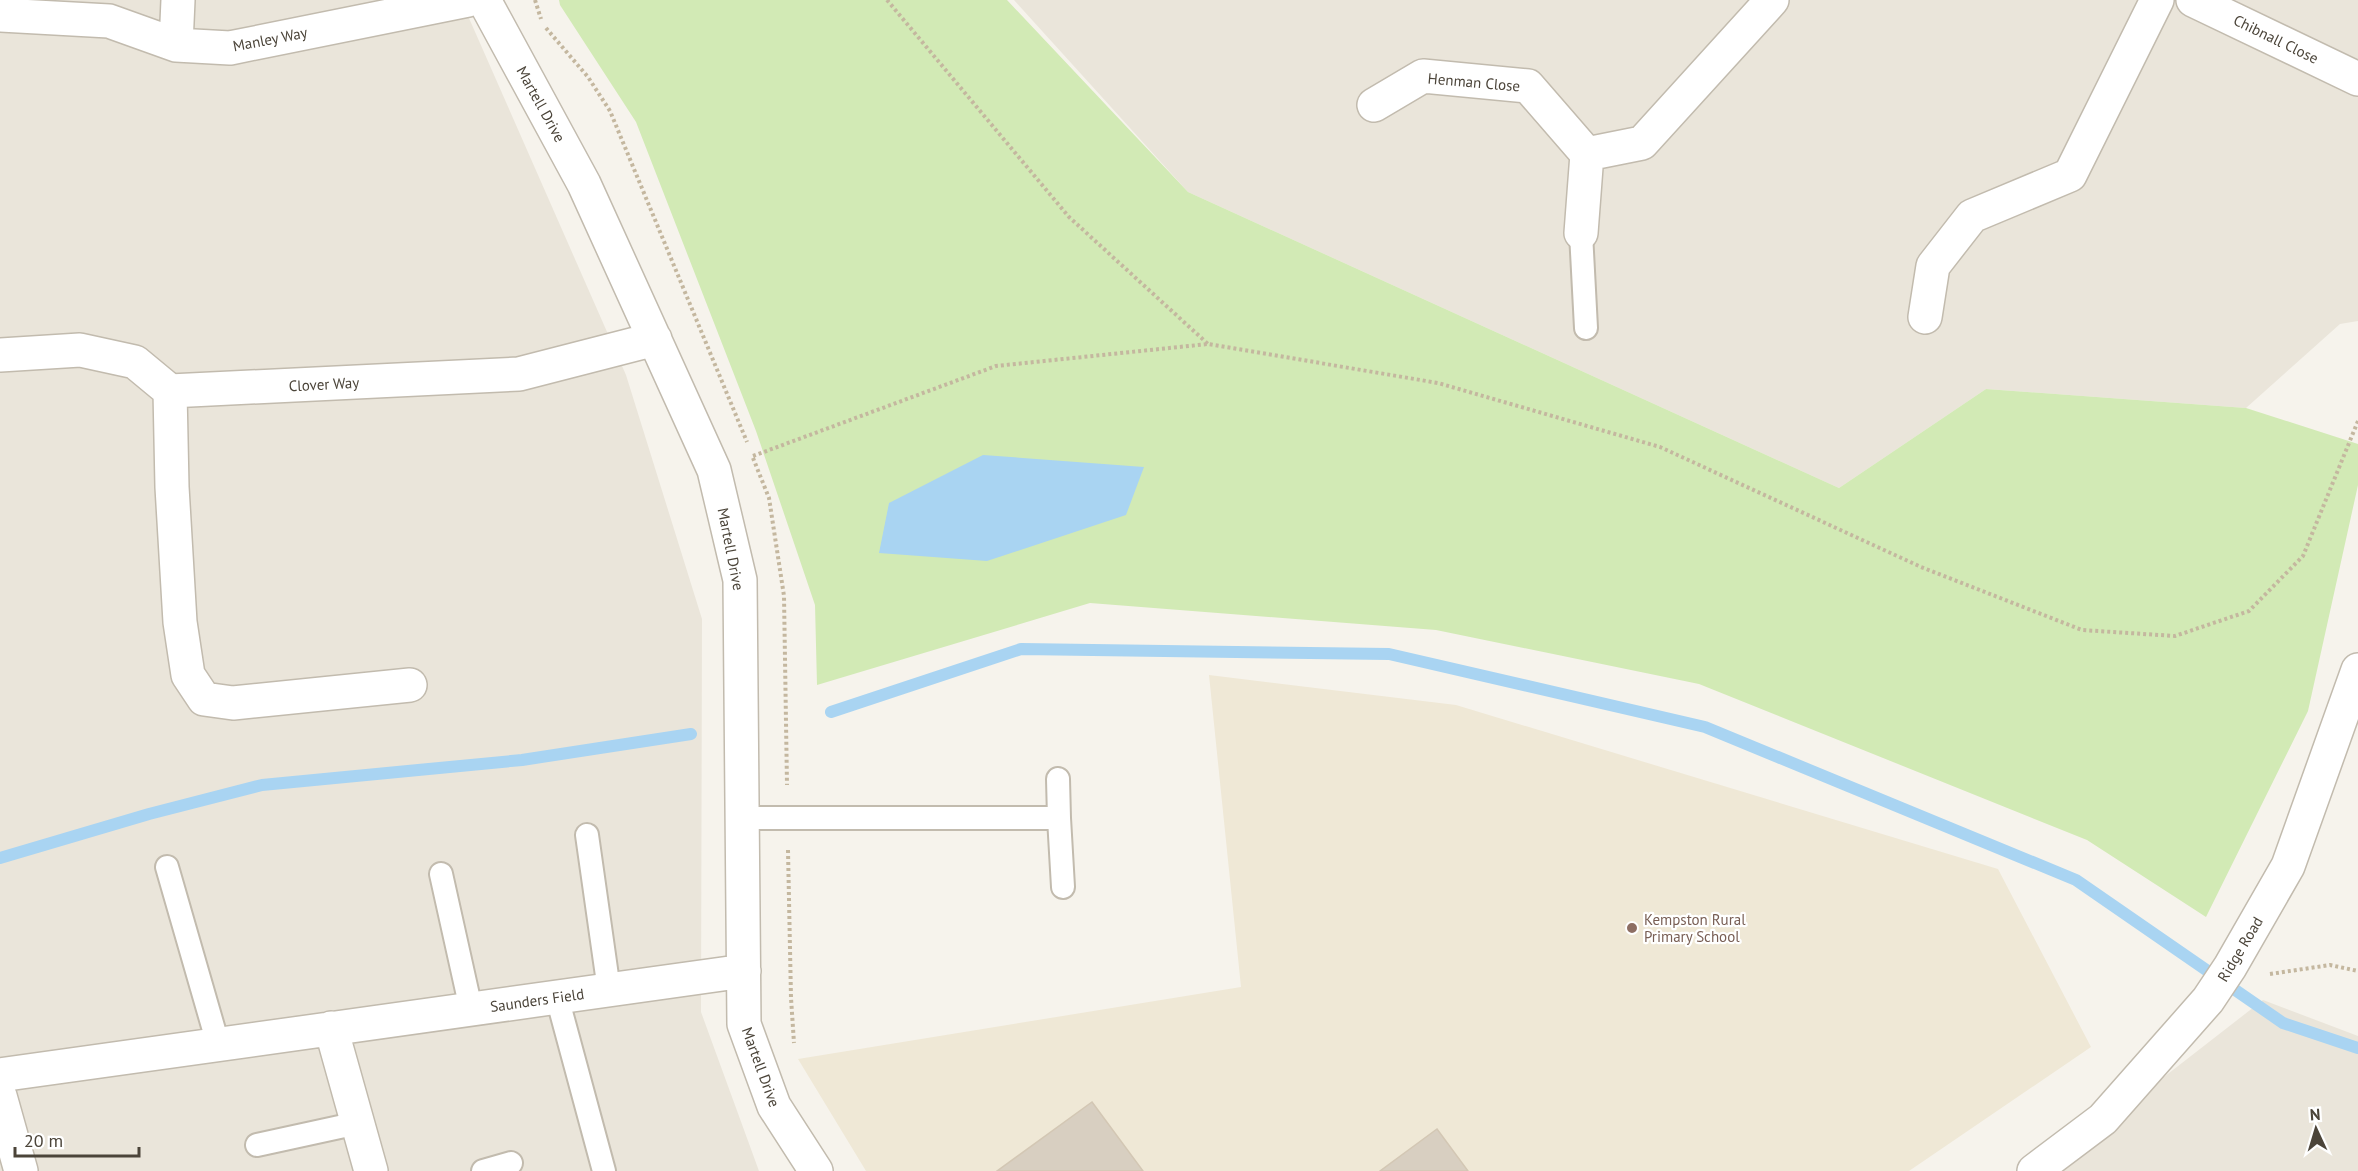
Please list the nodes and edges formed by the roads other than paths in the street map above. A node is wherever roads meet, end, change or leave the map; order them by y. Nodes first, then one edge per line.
1 (178, 0) edge
2 (468, 0) edge
3 (484, 0) edge
4 (1772, 0) edge
5 (2157, 0) edge
6 (2193, 0) edge
7 (0, 15) edge
8 (176, 45) junction
9 (2358, 79) edge
10 (1374, 105) dead end
11 (1587, 154) junction
12 (1581, 233) joint
13 (1925, 317) dead end
14 (1586, 328) dead end
15 (655, 339) junction
16 (0, 355) edge
17 (170, 391) junction
18 (2358, 670) edge
19 (410, 685) dead end
20 (1058, 779) dead end
21 (741, 818) junction
22 (1059, 818) junction
23 (586, 835) dead end
24 (166, 867) dead end
25 (441, 874) dead end
26 (1064, 887) dead end
27 (744, 971) junction
28 (609, 990) junction
29 (557, 997) junction
30 (471, 1008) junction
31 (331, 1028) junction
32 (218, 1044) junction
33 (0, 1075) edge
34 (0, 1096) edge
35 (358, 1123) junction
36 (257, 1145) dead end
37 (511, 1163) dead end
38 (21, 1171) edge
39 (371, 1171) edge
40 (483, 1171) edge
41 (604, 1171) edge
42 (816, 1171) edge
43 (2034, 1171) edge

1 - 8 street
2 - 8 street, Manley Way
3 - 15 street, Martell Drive
4 - 11 street
5 - 13 street
6 - 9 street, Chibnall Close
7 - 8 street, Manley Way
10 - 11 street, Henman Close
11 - 12 street
12 - 14 lane
15 - 17 street, Clover Way
15 - 21 street, Martell Drive
16 - 17 street
17 - 19 street
18 - 43 street, Ridge Road
20 - 22 lane
21 - 22 lane
21 - 27 street, Martell Drive
22 - 26 lane
23 - 28 lane
24 - 32 lane
25 - 30 lane
27 - 28 street, Saunders Field
27 - 42 street, Martell Drive
28 - 29 street, Saunders Field
29 - 30 street, Saunders Field
29 - 41 lane
30 - 31 street, Saunders Field
31 - 32 street, Saunders Field
31 - 35 street
32 - 33 street, Saunders Field
34 - 38 street
35 - 36 lane
35 - 39 street
37 - 40 lane

